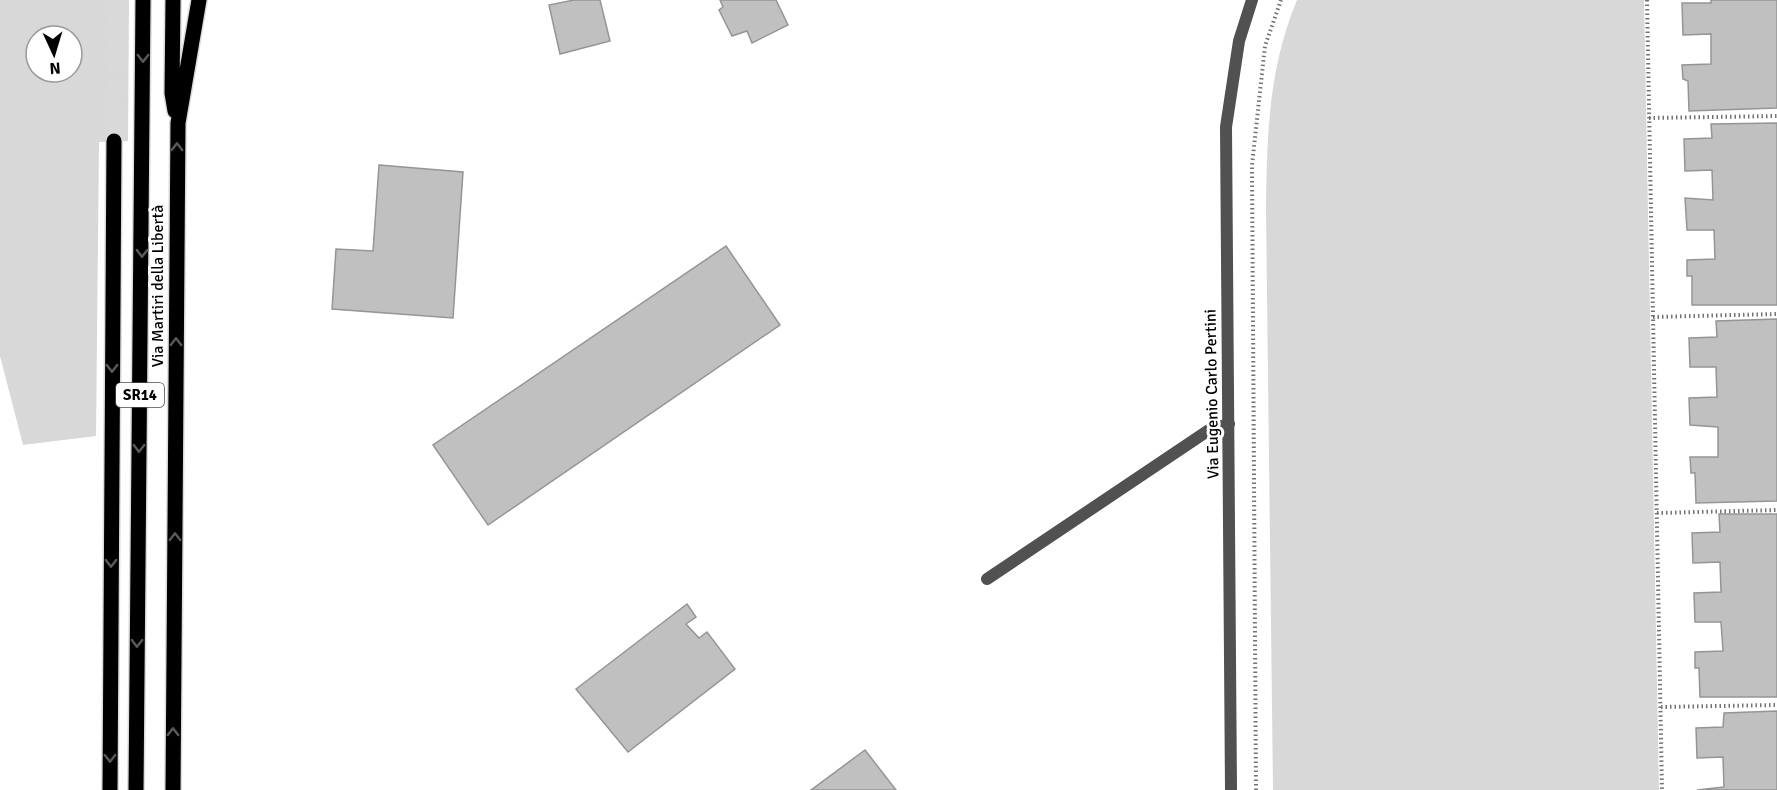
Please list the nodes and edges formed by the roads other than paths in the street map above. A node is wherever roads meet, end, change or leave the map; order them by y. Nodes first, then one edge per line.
1 (143, 0) edge
2 (173, 0) edge
3 (199, 0) edge
4 (1252, 0) edge
5 (178, 123) junction
6 (114, 141) tunnel mouth
7 (1229, 424) junction
8 (987, 579) dead end
9 (110, 790) edge
10 (136, 790) edge
11 (173, 790) edge
12 (1231, 790) edge

1 -> 10 main road, Via Martiri della Libertà / SR14
2 - 5 main road, SR14
3 - 5 main road, Via Martiri della Libertà / SR14
4 - 7 street, Via Eugenio Carlo Pertini
11 -> 5 main road, Via Martiri della Libertà / SR14
6 -> 9 main road, SR14
7 - 8 street
7 - 12 street, Via Eugenio Carlo Pertini

